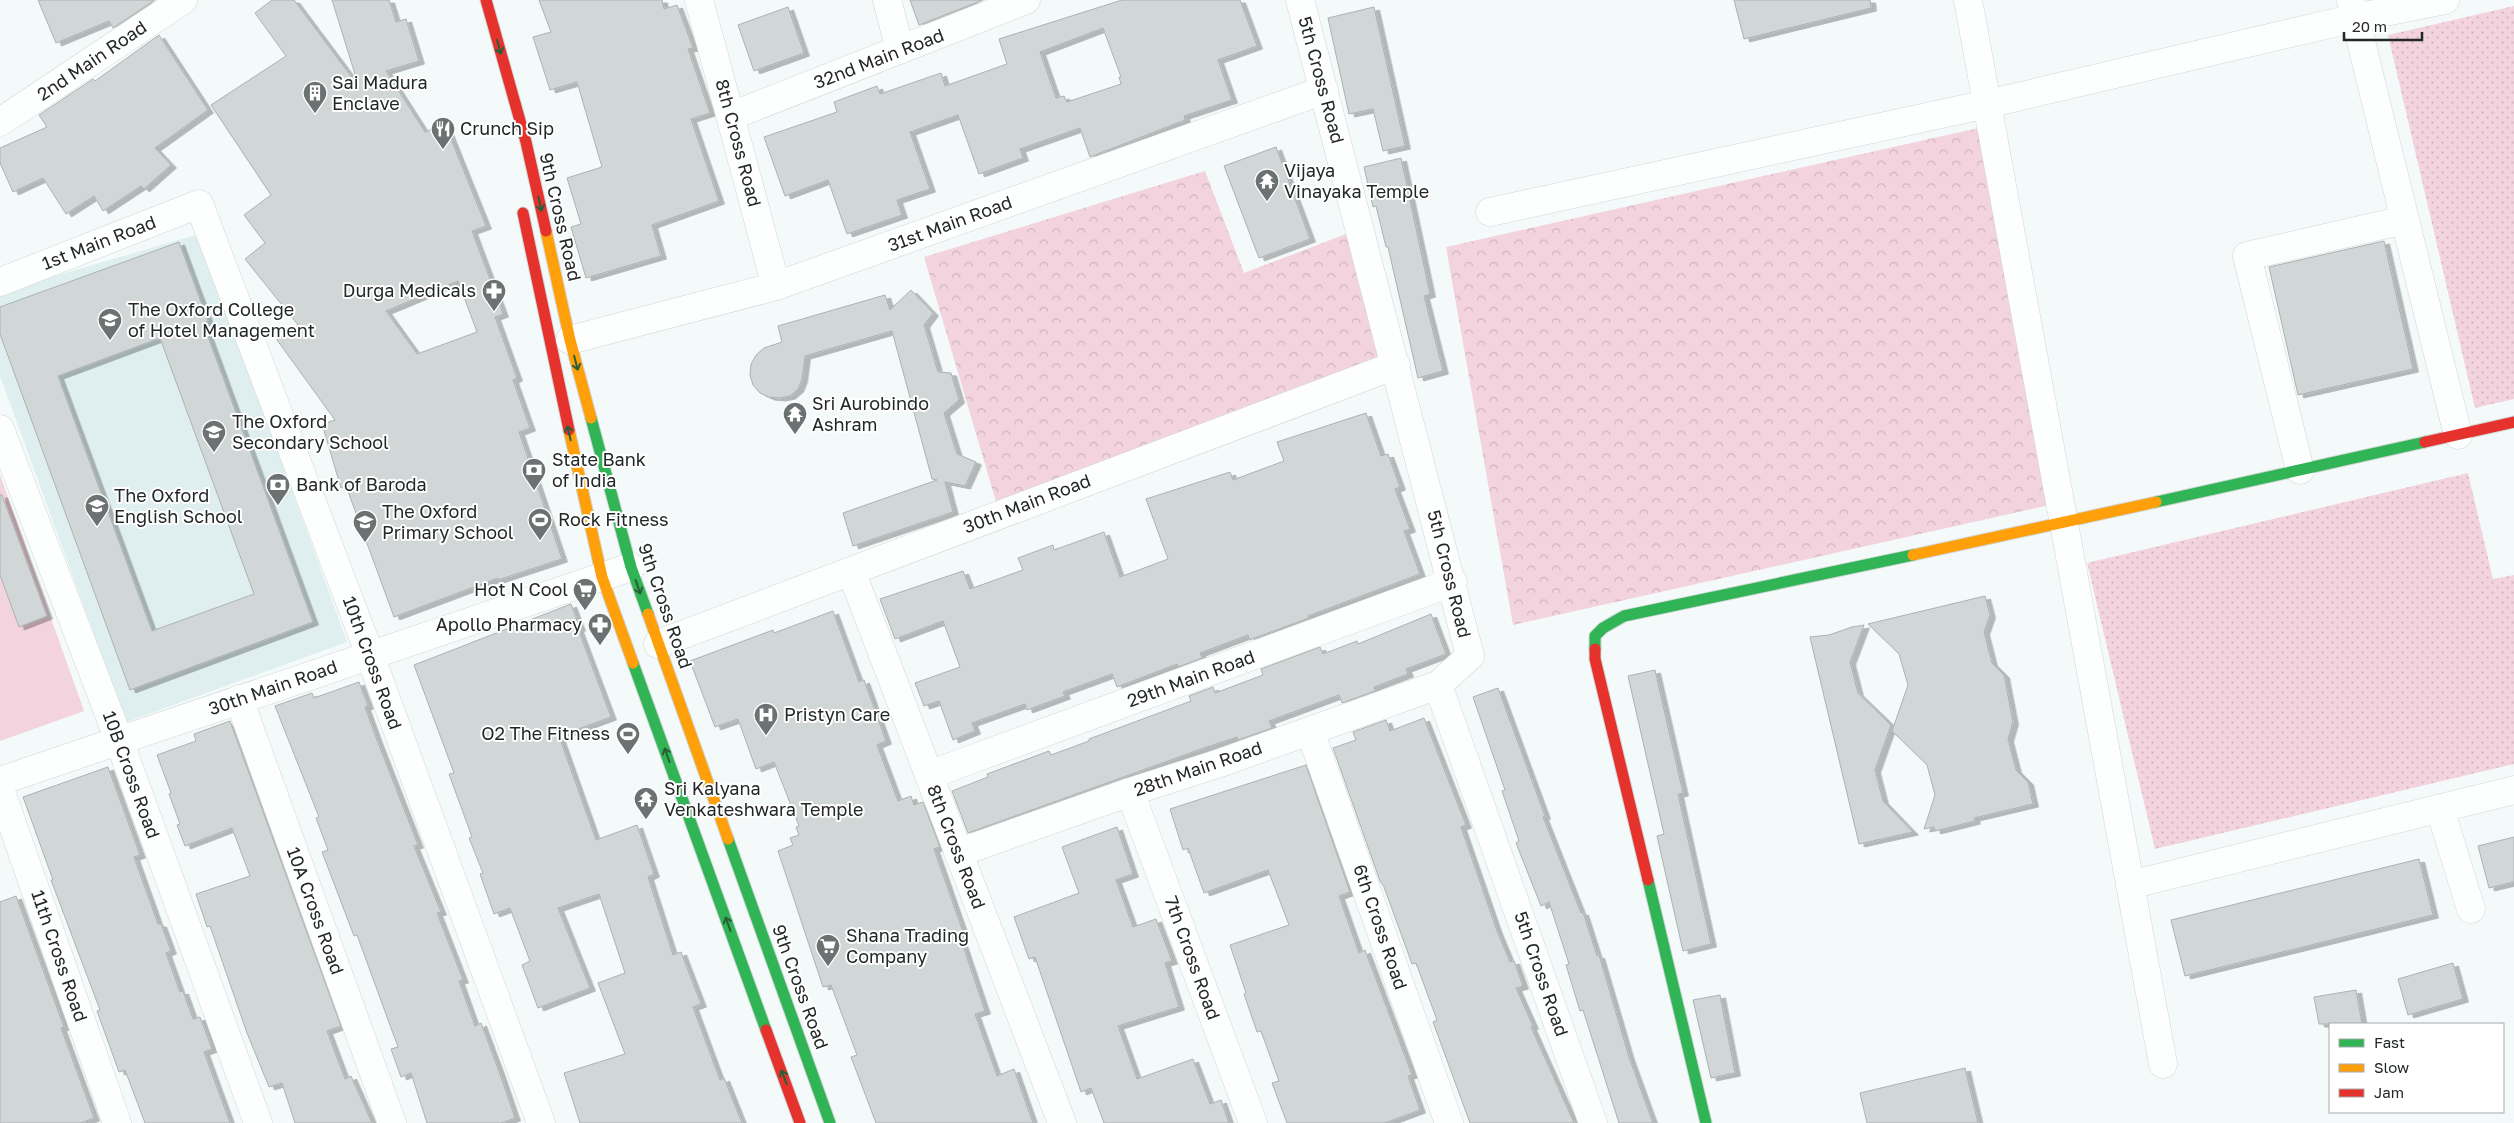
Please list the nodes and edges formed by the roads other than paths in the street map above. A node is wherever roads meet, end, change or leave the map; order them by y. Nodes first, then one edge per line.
1 (183, 0) edge
2 (486, 0) edge
3 (699, 0) edge
4 (887, 0) edge
5 (1026, 0) edge
6 (1300, 0) edge
7 (1968, 0) edge
8 (2445, 0) edge
9 (2353, 9) edge
10 (900, 50) junction
11 (1324, 90) junction
12 (1987, 104) junction
13 (731, 116) junction
14 (0, 122) edge
15 (520, 202) dead end
16 (199, 204) joint
17 (1490, 212) dead end
18 (2404, 220) junction
19 (0, 282) edge
20 (776, 286) junction
21 (570, 340) junction
22 (1396, 364) junction
23 (2514, 422) edge
24 (0, 429) edge
25 (2458, 435) junction
26 (2300, 470) junction
27 (2064, 523) junction
28 (632, 568) junction
29 (851, 571) junction
30 (602, 577) junction
31 (1453, 582) junction
32 (658, 644) junction
33 (370, 655) junction
34 (1438, 685) junction
35 (239, 699) junction
36 (1310, 730) junction
37 (119, 740) junction
38 (929, 775) junction
39 (0, 781) edge
40 (0, 789) edge
41 (2514, 790) edge
42 (1130, 792) junction
43 (2440, 809) junction
44 (958, 852) junction
45 (2130, 885) junction
46 (2471, 908) dead end
47 (2163, 1064) dead end
48 (117, 1123) edge
49 (258, 1123) edge
50 (392, 1123) edge
51 (541, 1123) edge
52 (800, 1123) edge
53 (830, 1123) edge
54 (1062, 1123) edge
55 (1253, 1123) edge
56 (1449, 1123) edge
57 (1593, 1123) edge
58 (1706, 1123) edge

1 - 14 street, 2nd Main Road
2 -> 21 main road, 9th Cross Road
3 - 13 street, 8th Cross Road
4 - 10 street
5 - 10 street, 32nd Main Road
6 - 11 street, 5th Cross Road
7 - 12 street
8 - 9 street
9 - 12 street
9 - 18 street
10 - 13 street, 32nd Main Road
11 - 20 street, 31st Main Road
11 - 22 street, 5th Cross Road
12 - 17 street
12 - 27 street
13 - 20 street, 8th Cross Road
30 -> 15 main road, 9th Cross Road
16 - 19 street, 1st Main Road
16 - 33 street, 10th Cross Road
18 - 25 street
18 - 26 street
20 - 21 street, 31st Main Road
21 -> 28 main road, 9th Cross Road
22 - 29 street, 30th Main Road
22 - 31 street, 5th Cross Road
23 - 25 main road
24 - 37 street, 10B Cross Road
25 - 26 main road
26 - 27 main road
27 - 45 street
27 - 58 main road
28 - 30 street, 30th Main Road
28 -> 32 main road, 9th Cross Road
29 - 32 street, 30th Main Road
29 - 38 street, 8th Cross Road
30 - 33 street, 30th Main Road
52 -> 30 main road, 9th Cross Road
31 - 34 street, 5th Cross Road
31 - 38 street, 29th Main Road
32 - 53 main road, 9th Cross Road
33 - 35 street, 30th Main Road
33 - 51 street, 10th Cross Road
34 - 36 street, 28th Main Road
34 - 57 street, 5th Cross Road
35 - 37 street, 30th Main Road
35 - 50 street, 10A Cross Road
36 - 42 street, 28th Main Road
36 - 56 street, 6th Cross Road
37 - 39 street, 30th Main Road
37 - 49 street, 10B Cross Road
38 - 44 street, 8th Cross Road
40 - 48 street, 11th Cross Road
41 - 43 street
42 - 44 street, 28th Main Road
42 - 55 street, 7th Cross Road
43 - 45 street
43 - 46 street
44 - 54 street, 8th Cross Road
45 - 47 street

